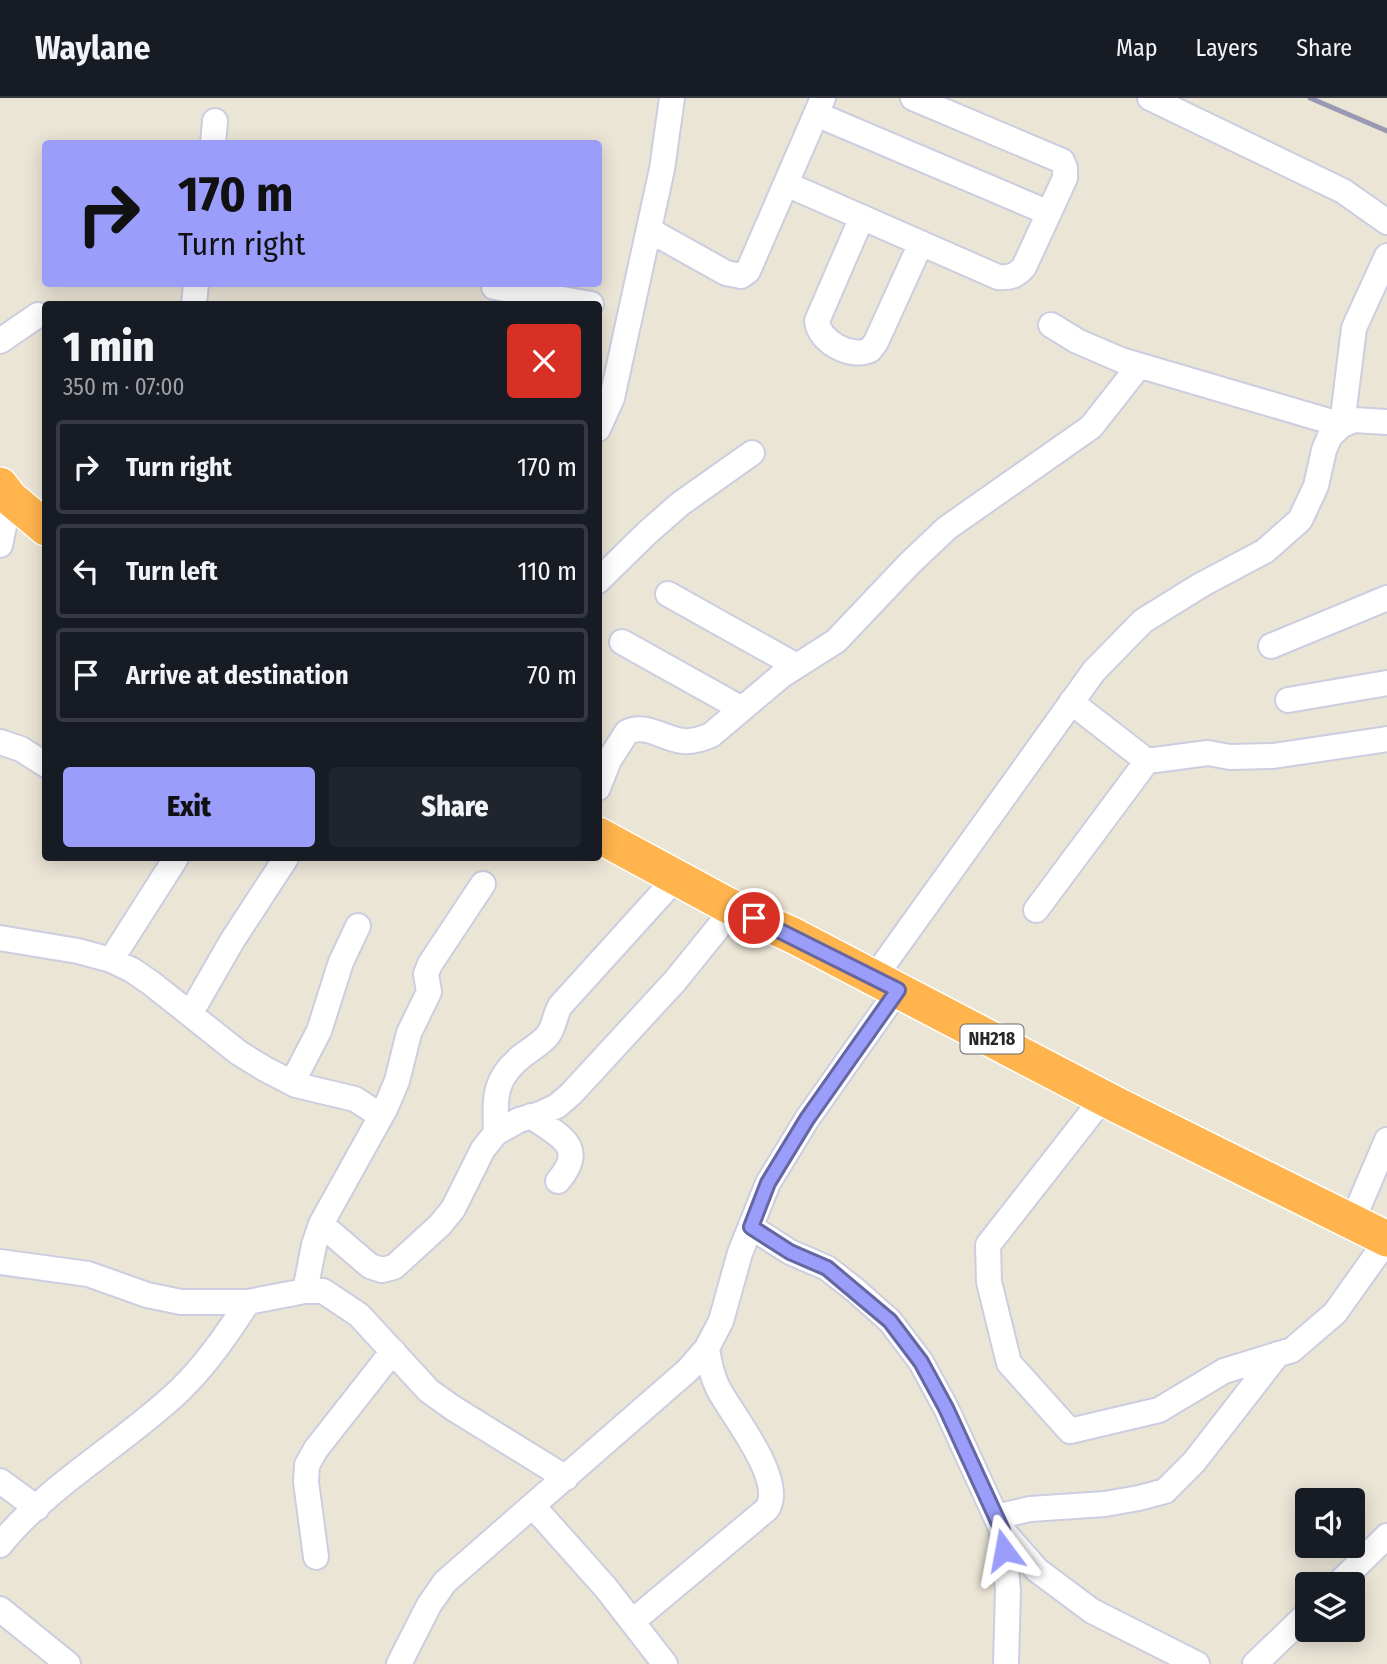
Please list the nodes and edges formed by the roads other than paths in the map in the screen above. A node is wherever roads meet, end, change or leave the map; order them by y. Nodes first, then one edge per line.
1 (671, 98) edge
2 (913, 98) edge
3 (1150, 98) edge
4 (819, 106) edge
5 (786, 184) junction
6 (1049, 213) junction
7 (862, 217) junction
8 (1387, 222) edge
9 (649, 230) junction
10 (921, 243) junction
11 (1387, 256) edge
12 (494, 287) dead end
13 (574, 301) edge
14 (602, 307) edge
15 (631, 312) junction
16 (38, 315) dead end
17 (1051, 325) dead end
18 (0, 341) edge
19 (1139, 366) junction
20 (602, 420) edge
21 (1387, 422) edge
22 (1342, 425) junction
23 (752, 453) dead end
24 (5, 491) edge
25 (42, 524) edge
26 (0, 545) edge
27 (602, 578) edge
28 (668, 594) dead end
29 (1387, 598) edge
30 (622, 642) dead end
31 (1271, 646) dead end
32 (795, 665) junction
33 (1387, 683) edge
34 (1288, 700) dead end
35 (1071, 702) junction
36 (742, 709) junction
37 (1387, 739) edge
38 (0, 742) edge
39 (1147, 761) junction
40 (42, 763) edge
41 (602, 779) edge
42 (602, 837) edge
43 (174, 861) edge
44 (278, 861) edge
45 (676, 878) junction
46 (483, 884) dead end
47 (734, 908) junction
48 (1036, 910) dead end
49 (358, 926) dead end
50 (0, 938) edge
51 (111, 960) junction
52 (886, 984) junction
53 (190, 1014) junction
54 (292, 1083) junction
55 (1103, 1098) junction
56 (381, 1116) junction
57 (531, 1116) junction
58 (496, 1133) junction
59 (1387, 1140) edge
60 (558, 1181) dead end
61 (1352, 1222) junction
62 (321, 1224) junction
63 (751, 1227) junction
64 (1387, 1240) edge
65 (0, 1262) edge
66 (305, 1291) junction
67 (248, 1303) junction
68 (707, 1348) junction
69 (393, 1352) junction
70 (1279, 1354) junction
71 (566, 1478) junction
72 (0, 1480) edge
73 (533, 1506) junction
74 (37, 1508) junction
75 (999, 1523) junction
76 (1387, 1536) edge
77 (0, 1545) edge
78 (316, 1557) dead end
79 (1350, 1572) edge
80 (0, 1609) edge
81 (632, 1621) junction
82 (1295, 1626) edge
83 (400, 1663) edge
84 (68, 1664) edge
85 (666, 1664) edge
86 (1006, 1664) edge
87 (1196, 1664) edge
88 (1255, 1664) edge

1 - 9 street
2 - 6 street
3 - 8 street
4 - 5 street
4 - 6 street
5 - 7 street
5 - 9 street
6 - 10 street
7 - 10 street
7 - 10 street
9 - 15 street
11 - 22 street
12 - 13 street
14 - 15 street
15 - 20 street
16 - 18 street
17 - 19 street
19 - 22 street
19 - 32 street
21 - 22 street
22 - 35 street
23 - 27 street
24 - 25 highway
24 - 26 street
28 - 32 street
29 - 31 street
30 - 36 street
32 - 36 street
33 - 34 street
35 - 39 street
35 - 52 street
36 - 41 street
37 - 39 street
38 - 40 street
39 - 48 street
42 - 45 highway, NH218
43 - 51 street
44 - 53 street
45 - 47 highway, NH218
45 - 58 street
46 - 56 street
47 - 52 highway, NH218
47 - 57 street
49 - 54 street
50 - 51 street
51 - 53 street
52 - 55 highway, NH218
52 - 63 street
53 - 54 street
54 - 56 street
55 - 61 highway, NH218
55 - 70 street
56 - 62 street
57 - 58 street
57 - 60 street
58 - 62 street
59 - 61 street
61 - 64 highway, NH218
62 - 66 street
63 - 68 street
63 - 75 street
64 - 70 street
65 - 67 street
66 - 67 street
66 - 69 street
67 - 74 street
68 - 71 street
68 - 81 street
69 - 71 street
69 - 78 street
70 - 75 street
71 - 73 street
72 - 74 street
73 - 81 street
73 - 83 street
74 - 77 street
75 - 86 street
75 - 87 street
76 - 79 street
80 - 84 street
81 - 85 street
82 - 88 street

